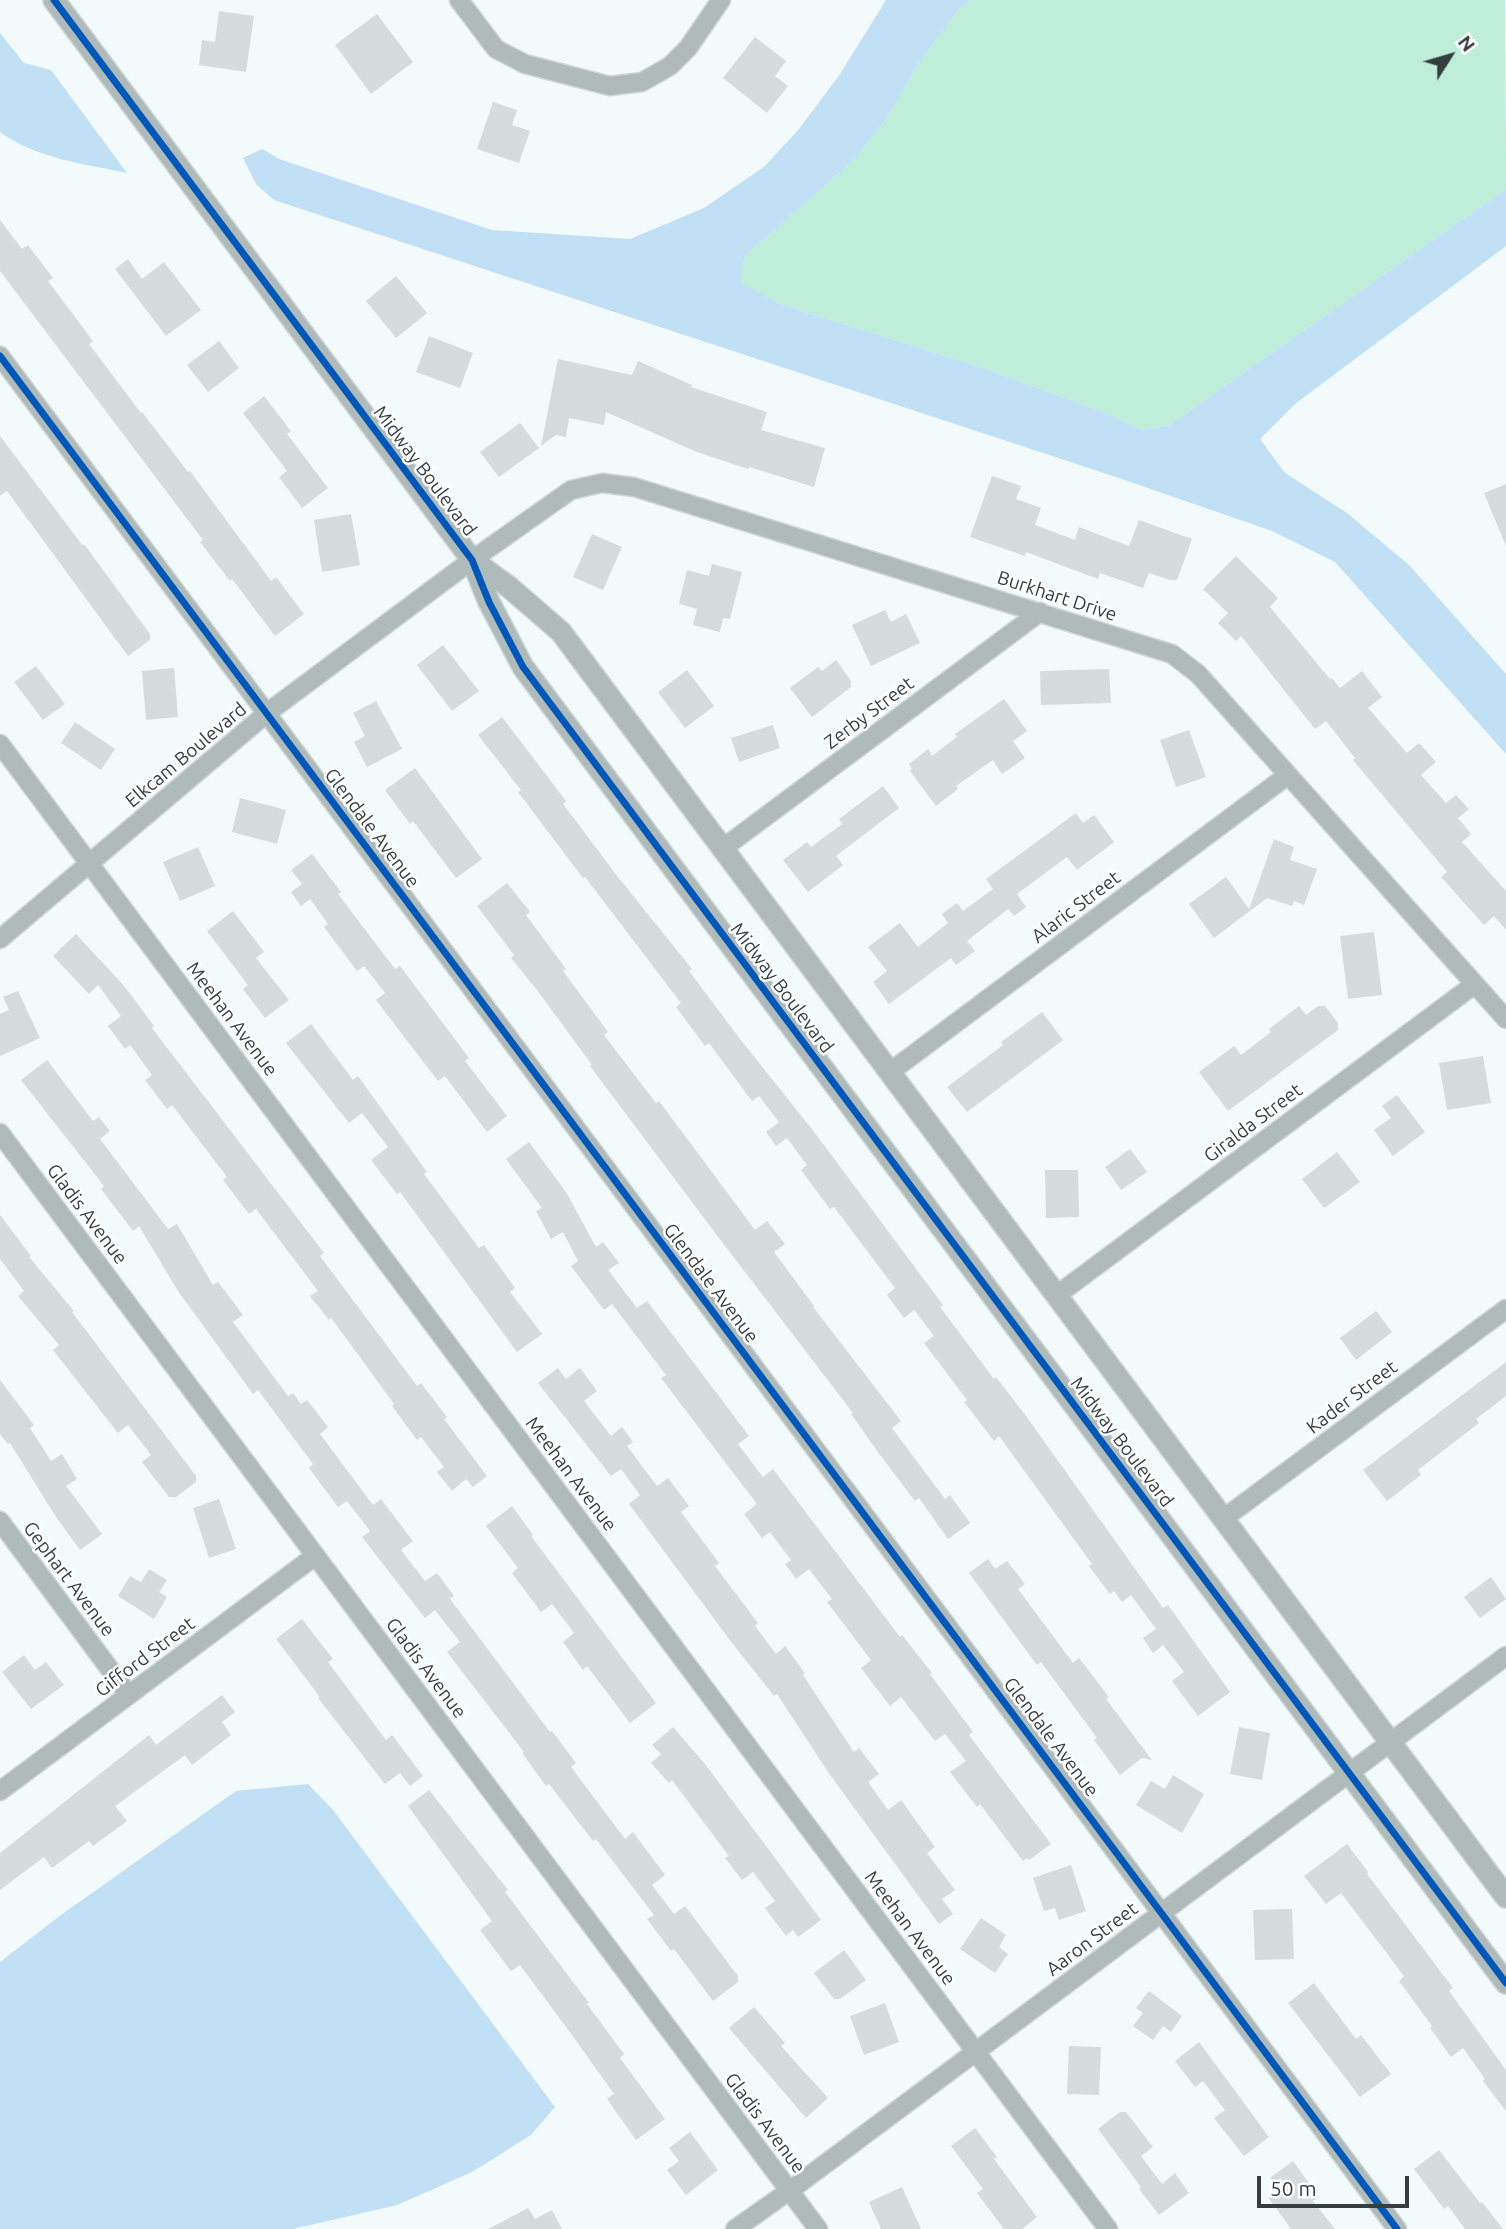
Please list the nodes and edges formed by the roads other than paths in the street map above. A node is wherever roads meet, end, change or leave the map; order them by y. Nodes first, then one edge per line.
1 (54, 0) edge
2 (459, 0) edge
3 (721, 0) edge
4 (0, 356) edge
5 (472, 560) junction
6 (1040, 612) junction
7 (267, 713) junction
8 (0, 744) edge
9 (1288, 775) junction
10 (722, 849) junction
11 (89, 864) junction
12 (0, 939) edge
13 (1475, 984) junction
14 (1506, 1019) edge
15 (890, 1072) junction
16 (0, 1133) edge
17 (1057, 1295) junction
18 (1506, 1308) edge
19 (1223, 1519) junction
20 (0, 1521) edge
21 (316, 1556) junction
22 (1506, 1656) edge
23 (129, 1695) junction
24 (1390, 1742) junction
25 (1349, 1773) junction
26 (0, 1791) edge
27 (1506, 1897) edge
28 (1162, 1913) junction
29 (1506, 1983) edge
30 (976, 2052) junction
31 (789, 2191) junction
32 (734, 2229) edge
33 (818, 2229) edge
34 (1108, 2229) edge
35 (1397, 2229) edge

1 - 5 street, Midway Boulevard
2 - 3 street
4 - 7 street, Glendale Avenue
5 - 6 street, Burkhart Drive
5 - 7 street, Elkcam Boulevard
5 - 10 street, Midway Boulevard
5 - 25 street, Midway Boulevard
6 - 9 street, Burkhart Drive
6 - 10 street, Zerby Street
7 - 11 street, Elkcam Boulevard
7 - 28 street, Glendale Avenue
8 - 11 street, Meehan Avenue
9 - 13 street, Burkhart Drive
9 - 15 street, Alaric Street
10 - 15 street, Midway Boulevard
11 - 12 street, Elkcam Boulevard
11 - 30 street, Meehan Avenue
13 - 14 street, Burkhart Drive
13 - 17 street, Giralda Street
15 - 17 street, Midway Boulevard
16 - 21 street, Gladis Avenue
17 - 19 street, Midway Boulevard
18 - 19 street, Kader Street
19 - 24 street, Midway Boulevard
20 - 23 street, Gephart Avenue
21 - 23 street, Gifford Street
21 - 31 street, Gladis Avenue
22 - 24 street, Aaron Street
23 - 26 street, Gifford Street
24 - 25 street, Aaron Street
24 - 27 street, Midway Boulevard
25 - 28 street, Aaron Street
25 - 29 street, Midway Boulevard
28 - 30 street, Aaron Street
28 - 35 street, Glendale Avenue
30 - 31 street, Aaron Street
30 - 34 street, Meehan Avenue
31 - 32 street, Aaron Street
31 - 33 street, Gladis Avenue

